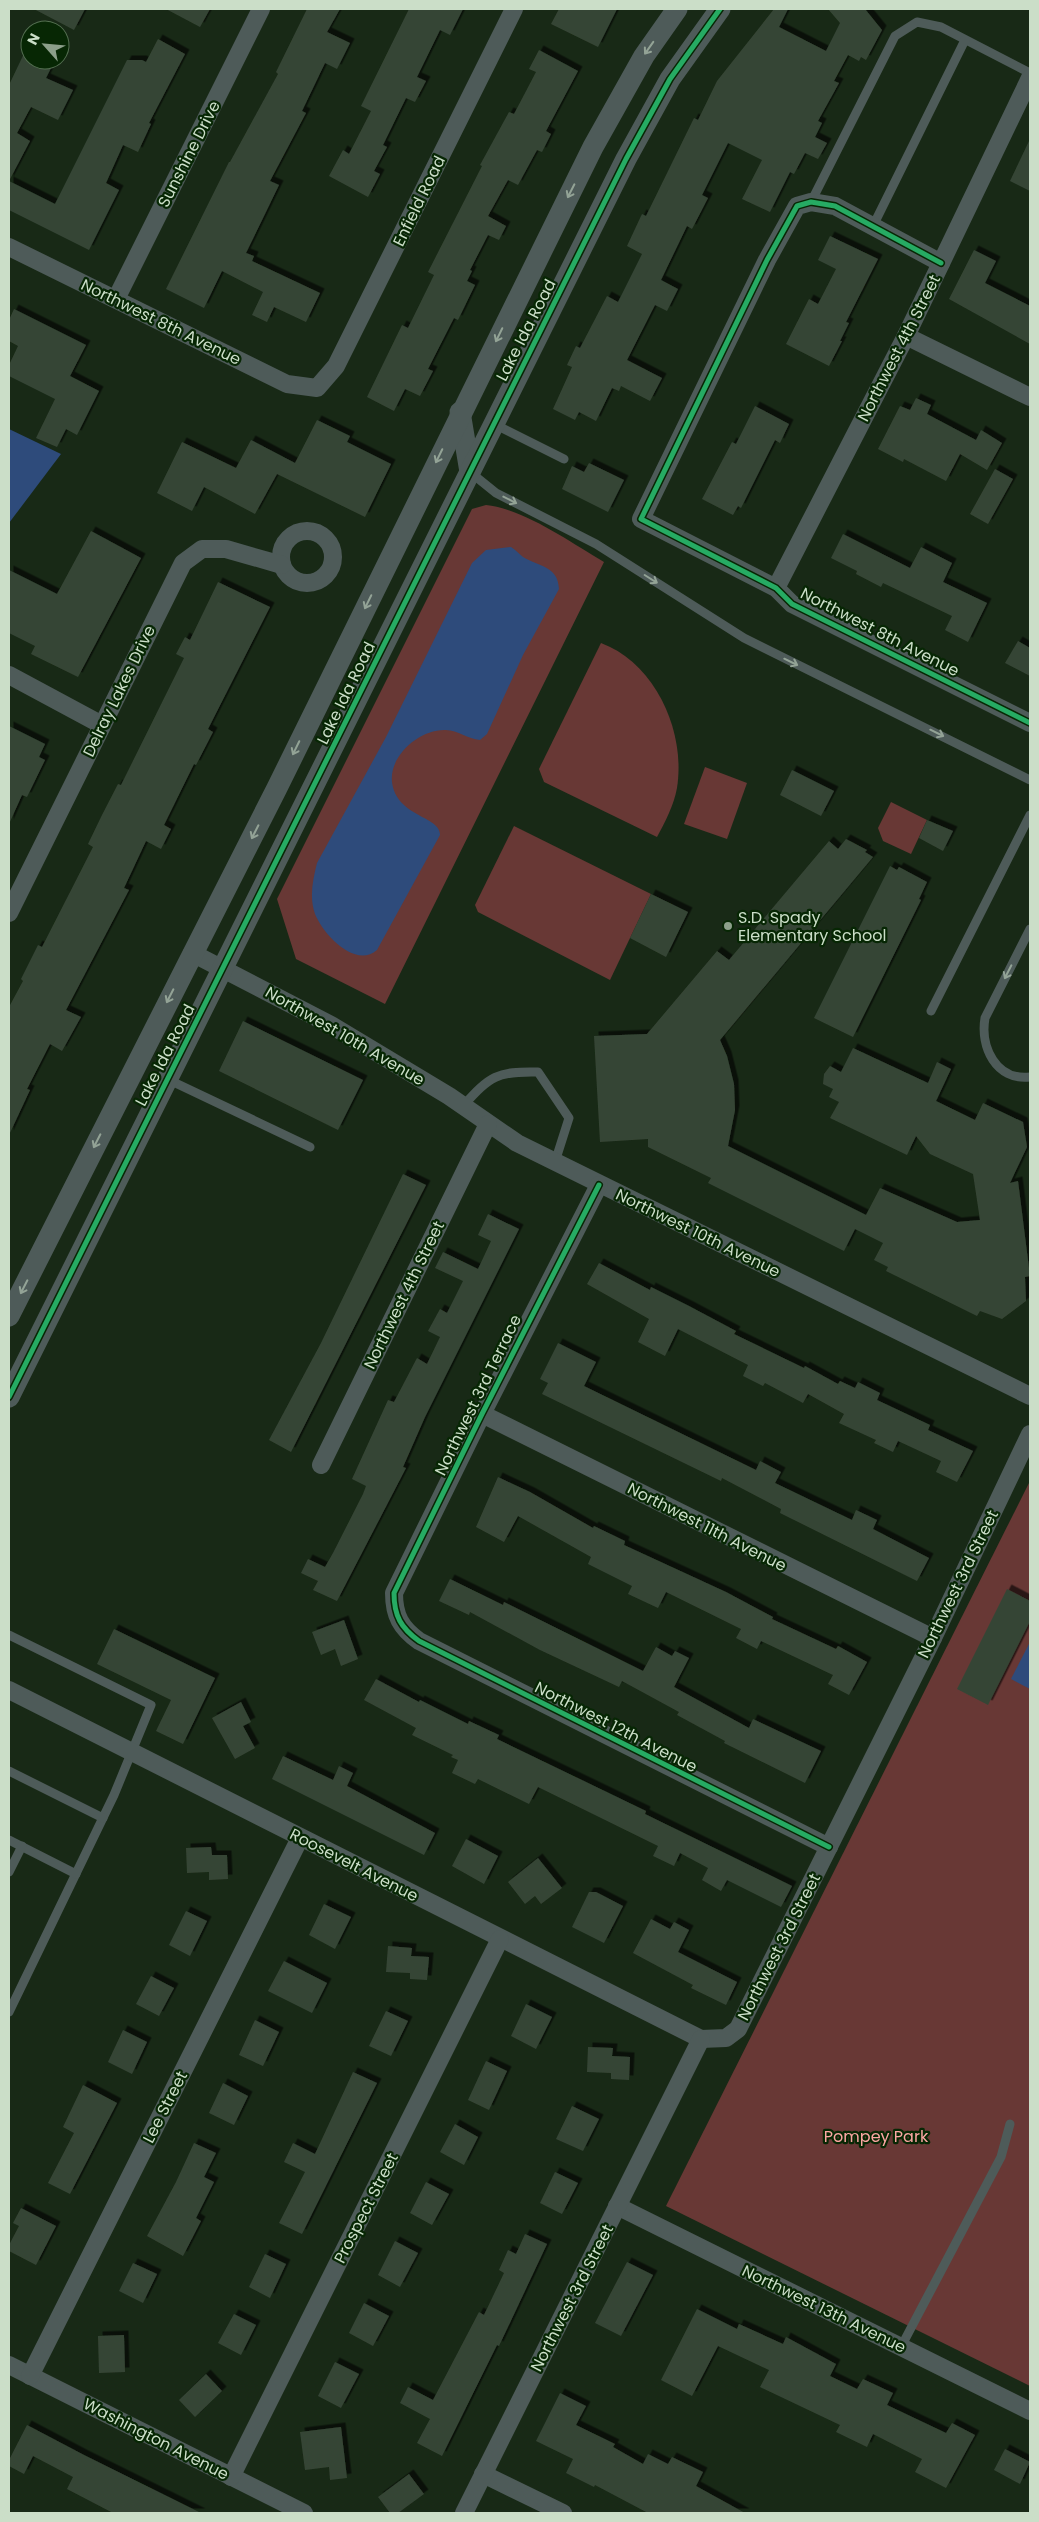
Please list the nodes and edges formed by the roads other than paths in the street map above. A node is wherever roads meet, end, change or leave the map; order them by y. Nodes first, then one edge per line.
1 (261, 9) edge
2 (514, 9) edge
3 (677, 9) edge
4 (720, 9) edge
5 (965, 40) junction
6 (1030, 73) edge
7 (1030, 78) edge
8 (613, 110) junction
9 (643, 127) junction
10 (811, 202) junction
11 (873, 226) junction
12 (9, 246) edge
13 (941, 263) junction
14 (116, 299) junction
15 (906, 336) junction
16 (317, 388) joint
17 (1030, 397) edge
18 (460, 412) junction
19 (494, 424) junction
20 (564, 459) dead end
21 (470, 472) junction
22 (282, 566) dead end
23 (776, 588) junction
24 (9, 675) edge
25 (1030, 723) edge
26 (102, 725) junction
27 (1030, 780) edge
28 (1030, 815) edge
29 (9, 913) edge
30 (1030, 929) edge
31 (192, 953) junction
32 (223, 968) junction
33 (931, 1011) dead end
34 (1030, 1077) edge
35 (167, 1079) junction
36 (464, 1106) junction
37 (488, 1124) junction
38 (310, 1148) dead end
39 (555, 1162) junction
40 (599, 1185) junction
41 (9, 1316) edge
42 (1030, 1396) edge
43 (9, 1397) edge
44 (482, 1414) junction
45 (1030, 1434) edge
46 (321, 1465) dead end
47 (398, 1621) joint
48 (9, 1635) edge
49 (933, 1638) junction
50 (9, 1690) edge
51 (132, 1753) junction
52 (9, 1771) edge
53 (103, 1818) junction
54 (300, 1838) junction
55 (9, 1840) edge
56 (22, 1846) junction
57 (829, 1847) junction
58 (9, 1872) edge
59 (76, 1874) junction
60 (500, 1939) junction
61 (9, 2012) edge
62 (701, 2040) junction
63 (1010, 2124) dead end
64 (617, 2206) junction
65 (901, 2347) junction
66 (9, 2365) edge
67 (30, 2376) junction
68 (1030, 2411) edge
69 (483, 2474) junction
70 (231, 2477) junction
71 (304, 2513) edge
72 (464, 2513) edge
73 (563, 2513) edge

1 - 14 street, Sunshine Drive
2 - 16 street, Enfield Road
3 -> 8 street, Lake Ida Road
4 - 9 street, Lake Ida Road
5 - 6 lane
5 - 10 lane
5 - 11 lane
7 - 13 street, Northwest 4th Street
8 - 9 street
8 -> 18 street, Lake Ida Road
9 - 19 street, Lake Ida Road
10 - 11 street
10 - 23 street, Northwest 8th Avenue
11 - 13 street
12 - 14 street, Northwest 8th Avenue
13 - 15 street, Northwest 4th Street
14 - 16 street, Northwest 8th Avenue
15 - 17 street
15 - 23 street, Northwest 4th Street
18 - 21 street
18 -> 31 street, Lake Ida Road
19 - 20 lane
19 - 21 street, Lake Ida Road
21 -> 27 lane
21 - 32 street, Lake Ida Road
22 - 26 street, Delray Lakes Drive
23 - 25 street, Northwest 8th Avenue
24 - 26 street
26 - 29 street, Delray Lakes Drive
28 - 33 lane
30 -> 34 lane
31 - 32 street, Northwest 10th Avenue
31 -> 41 street, Lake Ida Road
32 - 35 street, Lake Ida Road
32 - 36 street, Northwest 10th Avenue
35 - 38 lane
35 - 43 street, Lake Ida Road
36 - 37 street, Northwest 10th Avenue
36 - 39 lane
37 - 39 street, Northwest 10th Avenue
37 - 46 street, Northwest 4th Street
39 - 40 street, Northwest 10th Avenue
40 - 42 street, Northwest 10th Avenue
40 - 44 street, Northwest 3rd Terrace
44 - 47 street, Northwest 3rd Terrace
44 - 49 street, Northwest 11th Avenue
45 - 49 street, Northwest 3rd Street
47 - 57 street, Northwest 12th Avenue
48 - 51 lane
49 - 57 street, Northwest 3rd Street
50 - 51 street, Roosevelt Avenue
51 - 53 lane
51 - 54 street, Roosevelt Avenue
52 - 53 lane
53 - 59 lane
54 - 60 street, Roosevelt Avenue
54 - 67 street, Lee Street
55 - 56 lane
56 - 58 lane
56 - 59 lane
57 - 62 street, Northwest 3rd Street
59 - 61 lane
60 - 62 street, Roosevelt Avenue
60 - 70 street, Prospect Street
62 - 64 street, Northwest 3rd Street
63 - 65 lane
64 - 65 street, Northwest 13th Avenue
64 - 69 street, Northwest 3rd Street
65 - 68 street, Northwest 13th Avenue
66 - 67 street, Washington Avenue
67 - 70 street, Washington Avenue
69 - 72 street, Northwest 3rd Street
69 - 73 street
70 - 71 street, Washington Avenue

